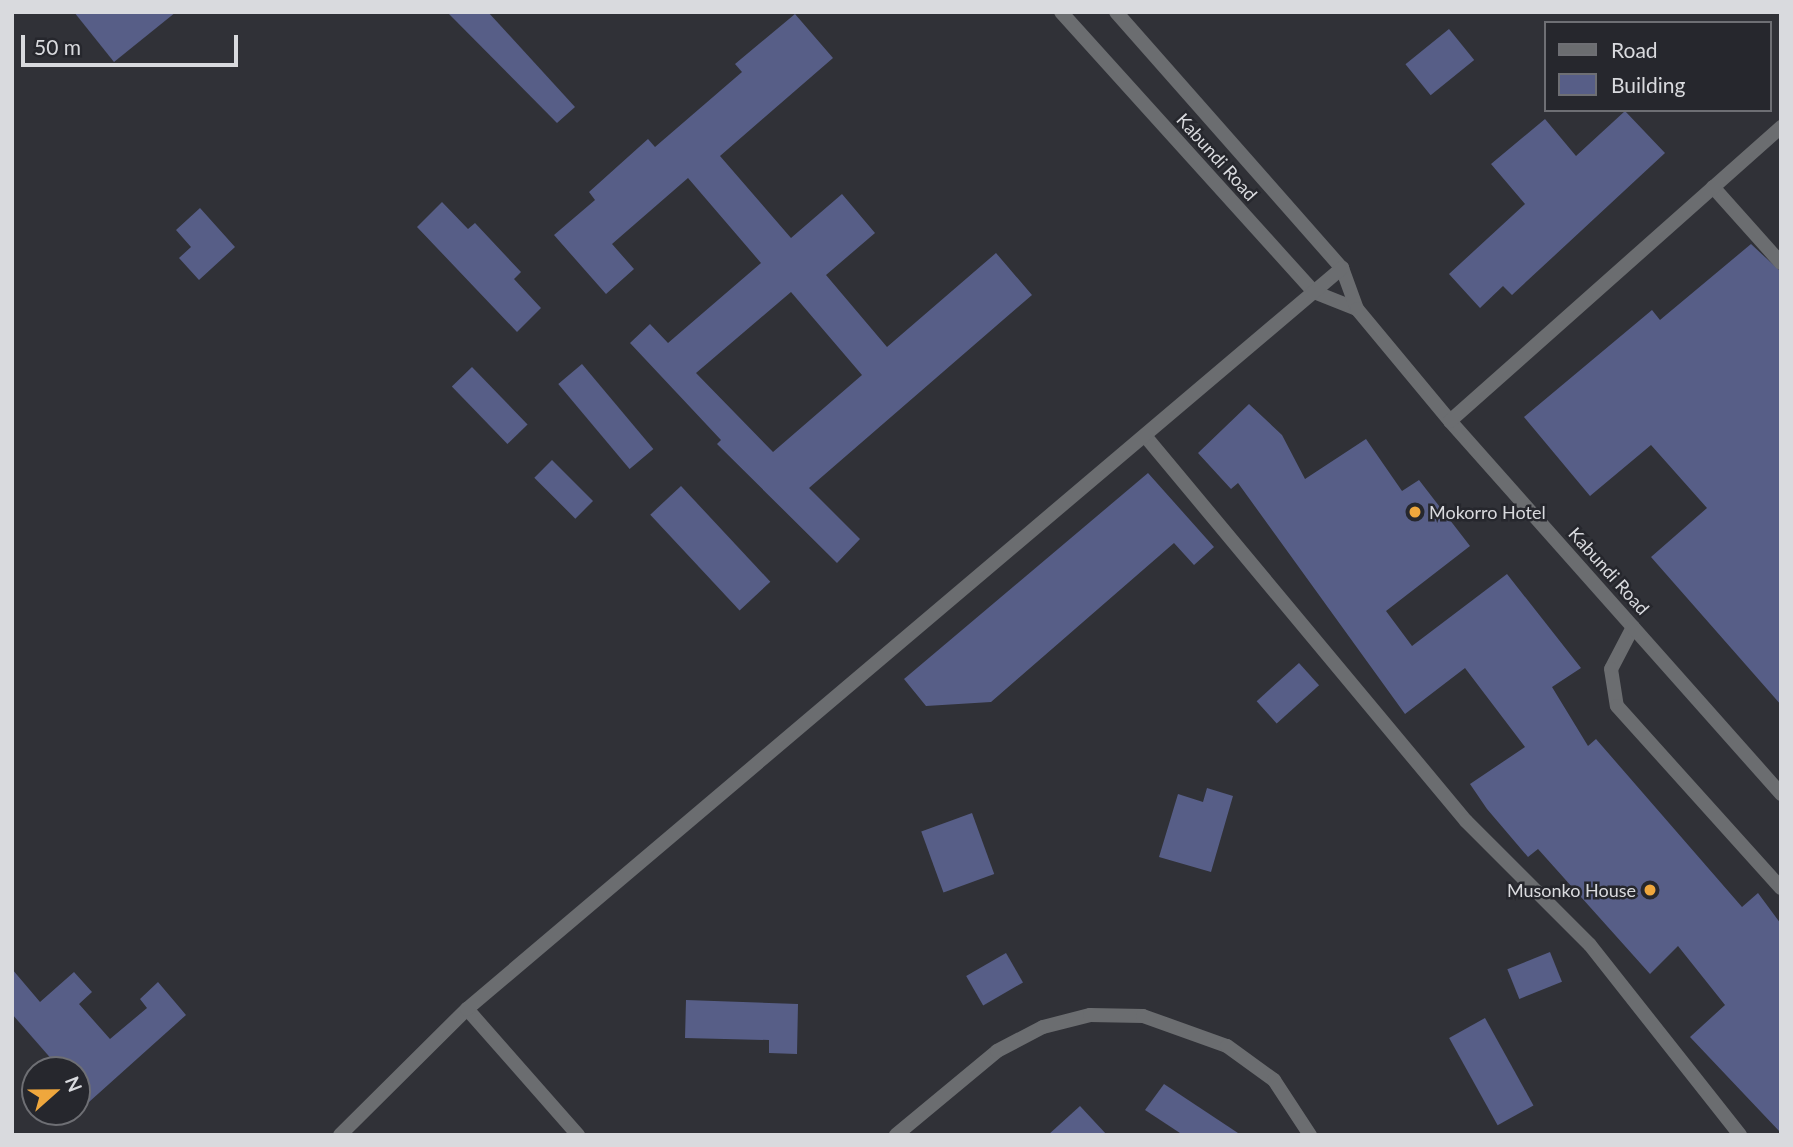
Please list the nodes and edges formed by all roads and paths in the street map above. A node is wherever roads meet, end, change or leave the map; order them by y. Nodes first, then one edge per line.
1 (1061, 12) edge
2 (1116, 12) edge
3 (1781, 127) edge
4 (1713, 187) junction
5 (1781, 263) edge
6 (1342, 268) junction
7 (1314, 292) junction
8 (1357, 309) junction
9 (1450, 421) junction
10 (1146, 437) junction
11 (1633, 627) junction
12 (1781, 794) edge
13 (1781, 888) edge
14 (467, 1009) junction
15 (340, 1135) edge
16 (578, 1135) edge
17 (896, 1135) edge
18 (1310, 1135) edge
19 (1740, 1135) edge

1 - 7 street, Kabundi Road
2 - 6 street, Kabundi Road
3 - 4 street
4 - 5 street
4 - 9 street
6 - 7 street
6 - 8 street, Kabundi Road
7 - 8 street, Kabundi Road
7 - 10 street
8 - 9 street, Kabundi Road
9 - 11 street, Kabundi Road
10 - 14 street
10 - 19 street
11 - 12 street, Kabundi Road
11 - 13 street
14 - 15 street
14 - 16 street
17 - 18 street

